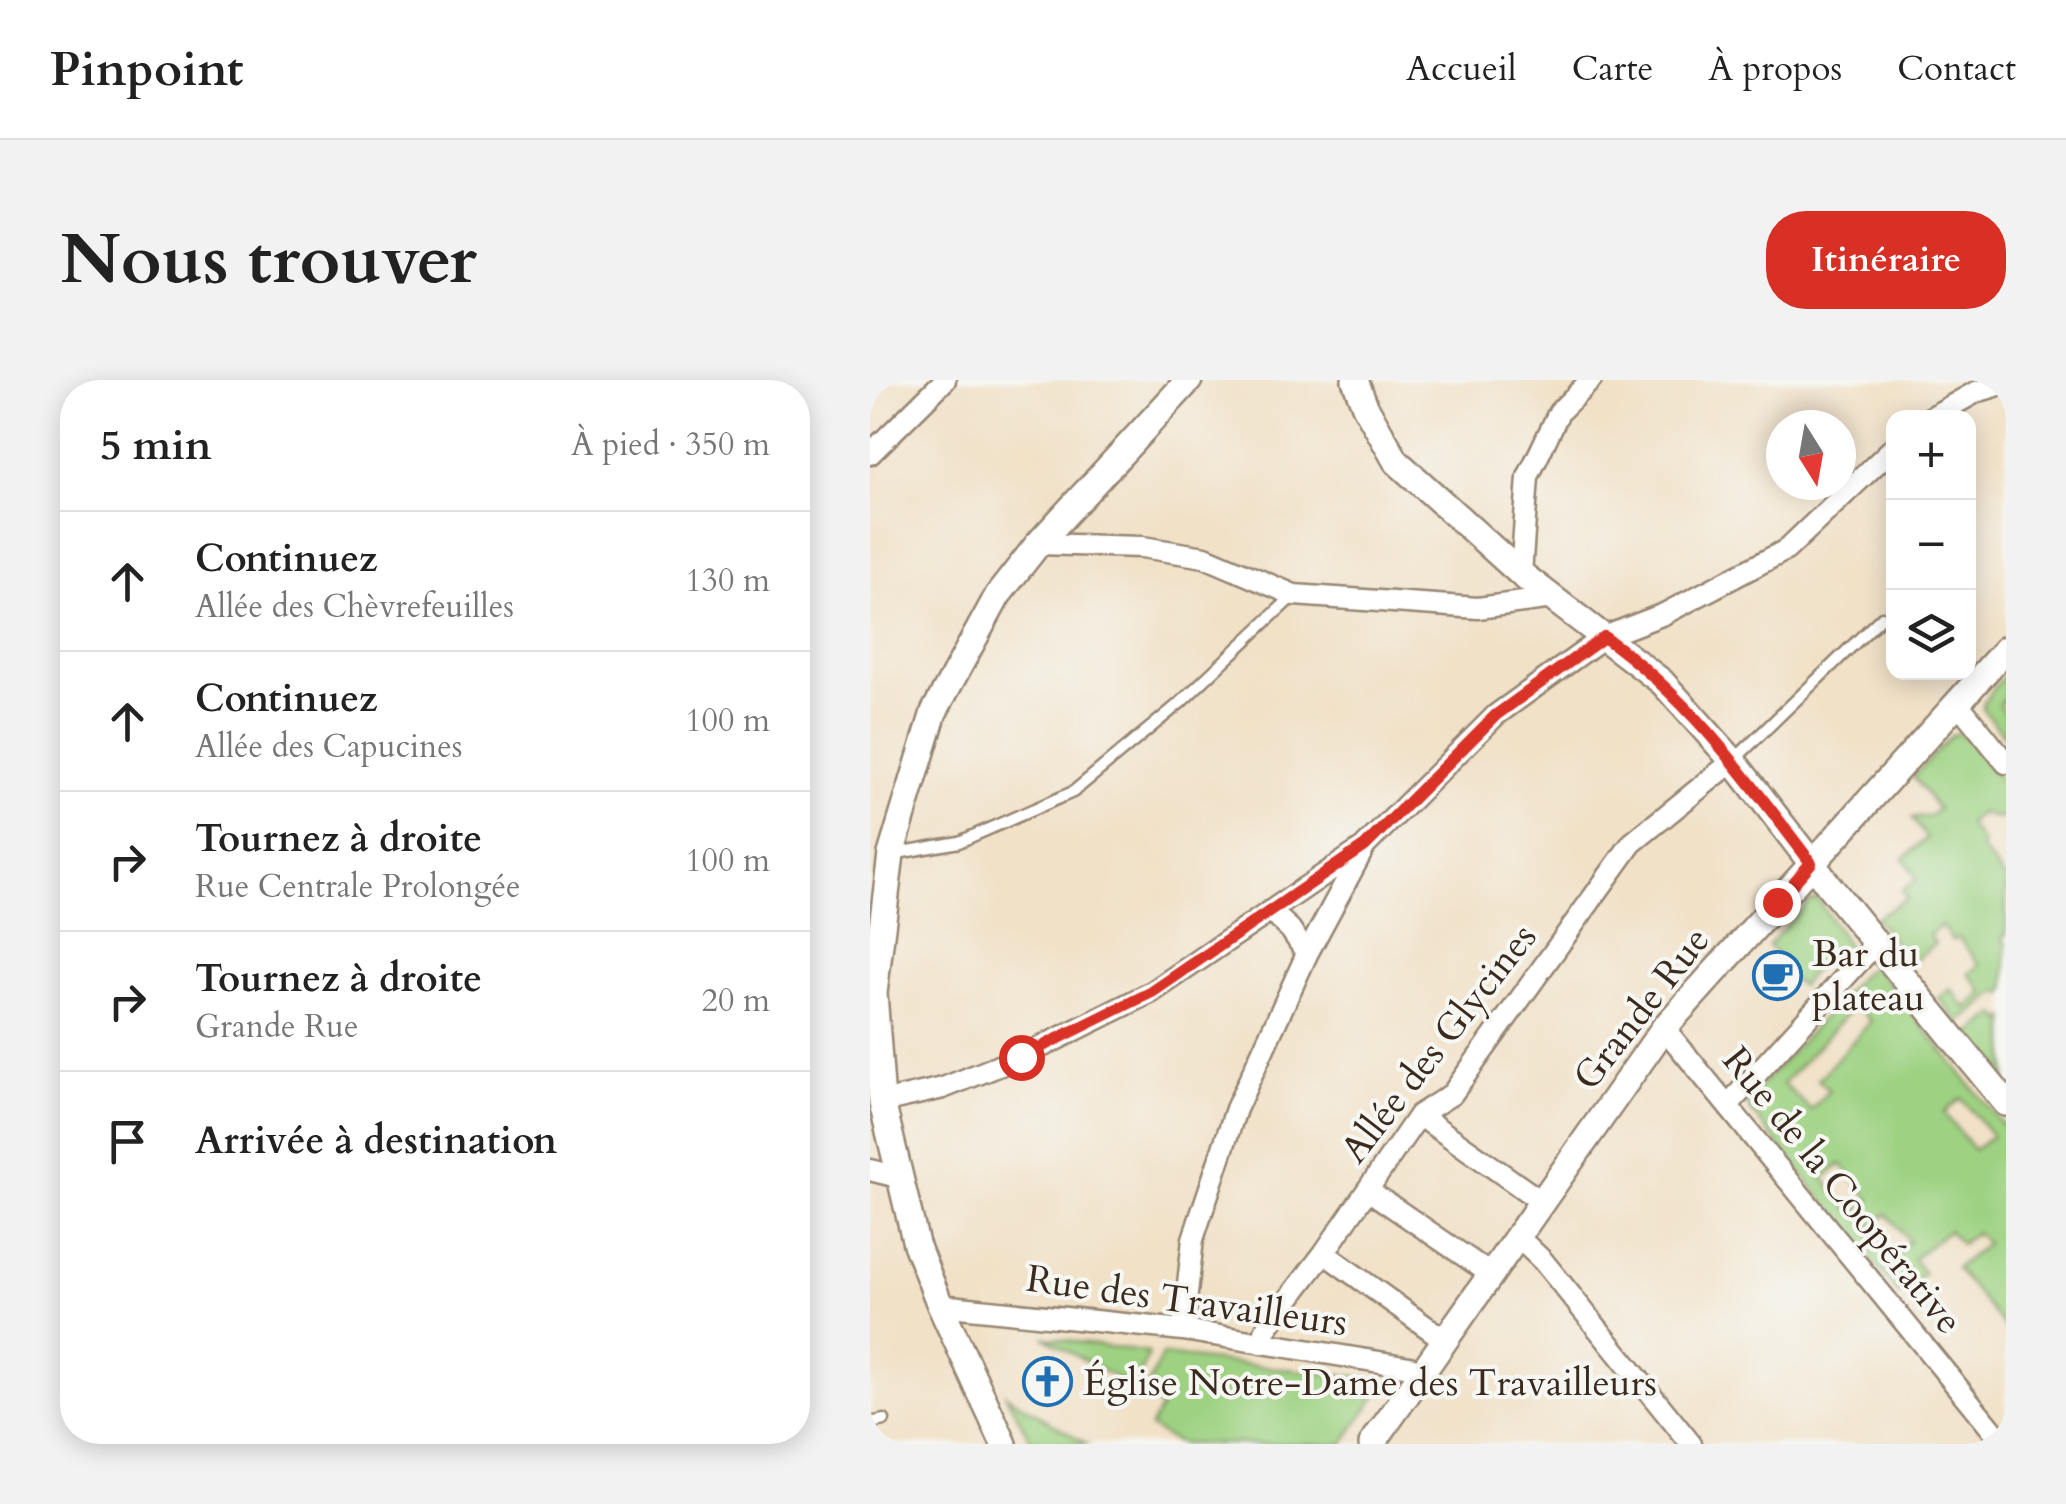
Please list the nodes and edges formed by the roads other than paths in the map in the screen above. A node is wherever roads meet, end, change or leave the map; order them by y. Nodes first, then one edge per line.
1 (945, 380) edge
2 (1188, 380) edge
3 (1356, 380) edge
4 (1373, 380) edge
5 (1591, 380) edge
6 (2006, 383) edge
7 (1365, 406) junction
8 (1944, 410) edge
9 (870, 454) edge
10 (1886, 455) edge
11 (1038, 544) junction
12 (1521, 574) junction
13 (1294, 595) junction
14 (1553, 598) junction
15 (1882, 617) dead end
16 (1604, 637) junction
17 (2006, 649) edge
18 (1958, 702) junction
19 (1733, 761) junction
20 (2006, 763) edge
21 (1365, 846) junction
22 (891, 854) junction
23 (1811, 863) junction
24 (1270, 910) junction
25 (1876, 943) junction
26 (1307, 954) junction
27 (1664, 1028) junction
28 (882, 1102) junction
29 (2006, 1103) edge
30 (1729, 1104) junction
31 (1419, 1115) junction
32 (870, 1170) edge
33 (898, 1177) junction
34 (1368, 1190) junction
35 (1542, 1202) junction
36 (1518, 1237) junction
37 (1324, 1253) junction
38 (1492, 1275) junction
39 (940, 1305) junction
40 (1184, 1330) junction
41 (1446, 1341) junction
42 (1261, 1344) junction
43 (1423, 1374) junction
44 (884, 1420) dead end
45 (870, 1423) edge
46 (1004, 1443) edge
47 (1372, 1444) edge
48 (1692, 1444) edge
49 (2004, 1444) edge

1 - 9 street
2 - 11 street
3 - 7 street
4 - 7 street
5 - 12 street
6 - 8 street
7 - 12 street
10 - 16 street
11 - 13 street
11 - 22 street
12 - 14 street
13 - 14 street
13 - 22 lane
14 - 16 street
15 - 19 lane
16 - 19 street
16 - 21 street
17 - 18 street, Grande Rue
18 - 20 street
18 - 23 street, Grande Rue
19 - 23 street
19 - 31 street, Allée des Glycines
21 - 24 street
21 - 26 street
22 - 28 street
23 - 25 street
23 - 27 street, Grande Rue
24 - 26 street
24 - 28 street
25 - 29 street
25 - 30 street
26 - 40 street
27 - 30 street, Rue de la Coopérative
27 - 35 street, Grande Rue
28 - 33 street
30 - 49 street, Rue de la Coopérative
31 - 34 street, Allée des Glycines
31 - 35 street
32 - 33 street
33 - 39 street
34 - 37 street, Allée des Glycines
34 - 38 street
35 - 36 street, Grande Rue
36 - 38 street, Grande Rue
36 - 48 street
37 - 41 street
37 - 42 street, Allée des Glycines
38 - 41 street, Grande Rue
39 - 40 street, Rue des Travailleurs
39 - 46 street
40 - 42 street, Rue des Travailleurs
41 - 43 street, Grande Rue
42 - 43 street, Rue des Travailleurs
43 - 47 street, Grande Rue
44 - 45 lane

